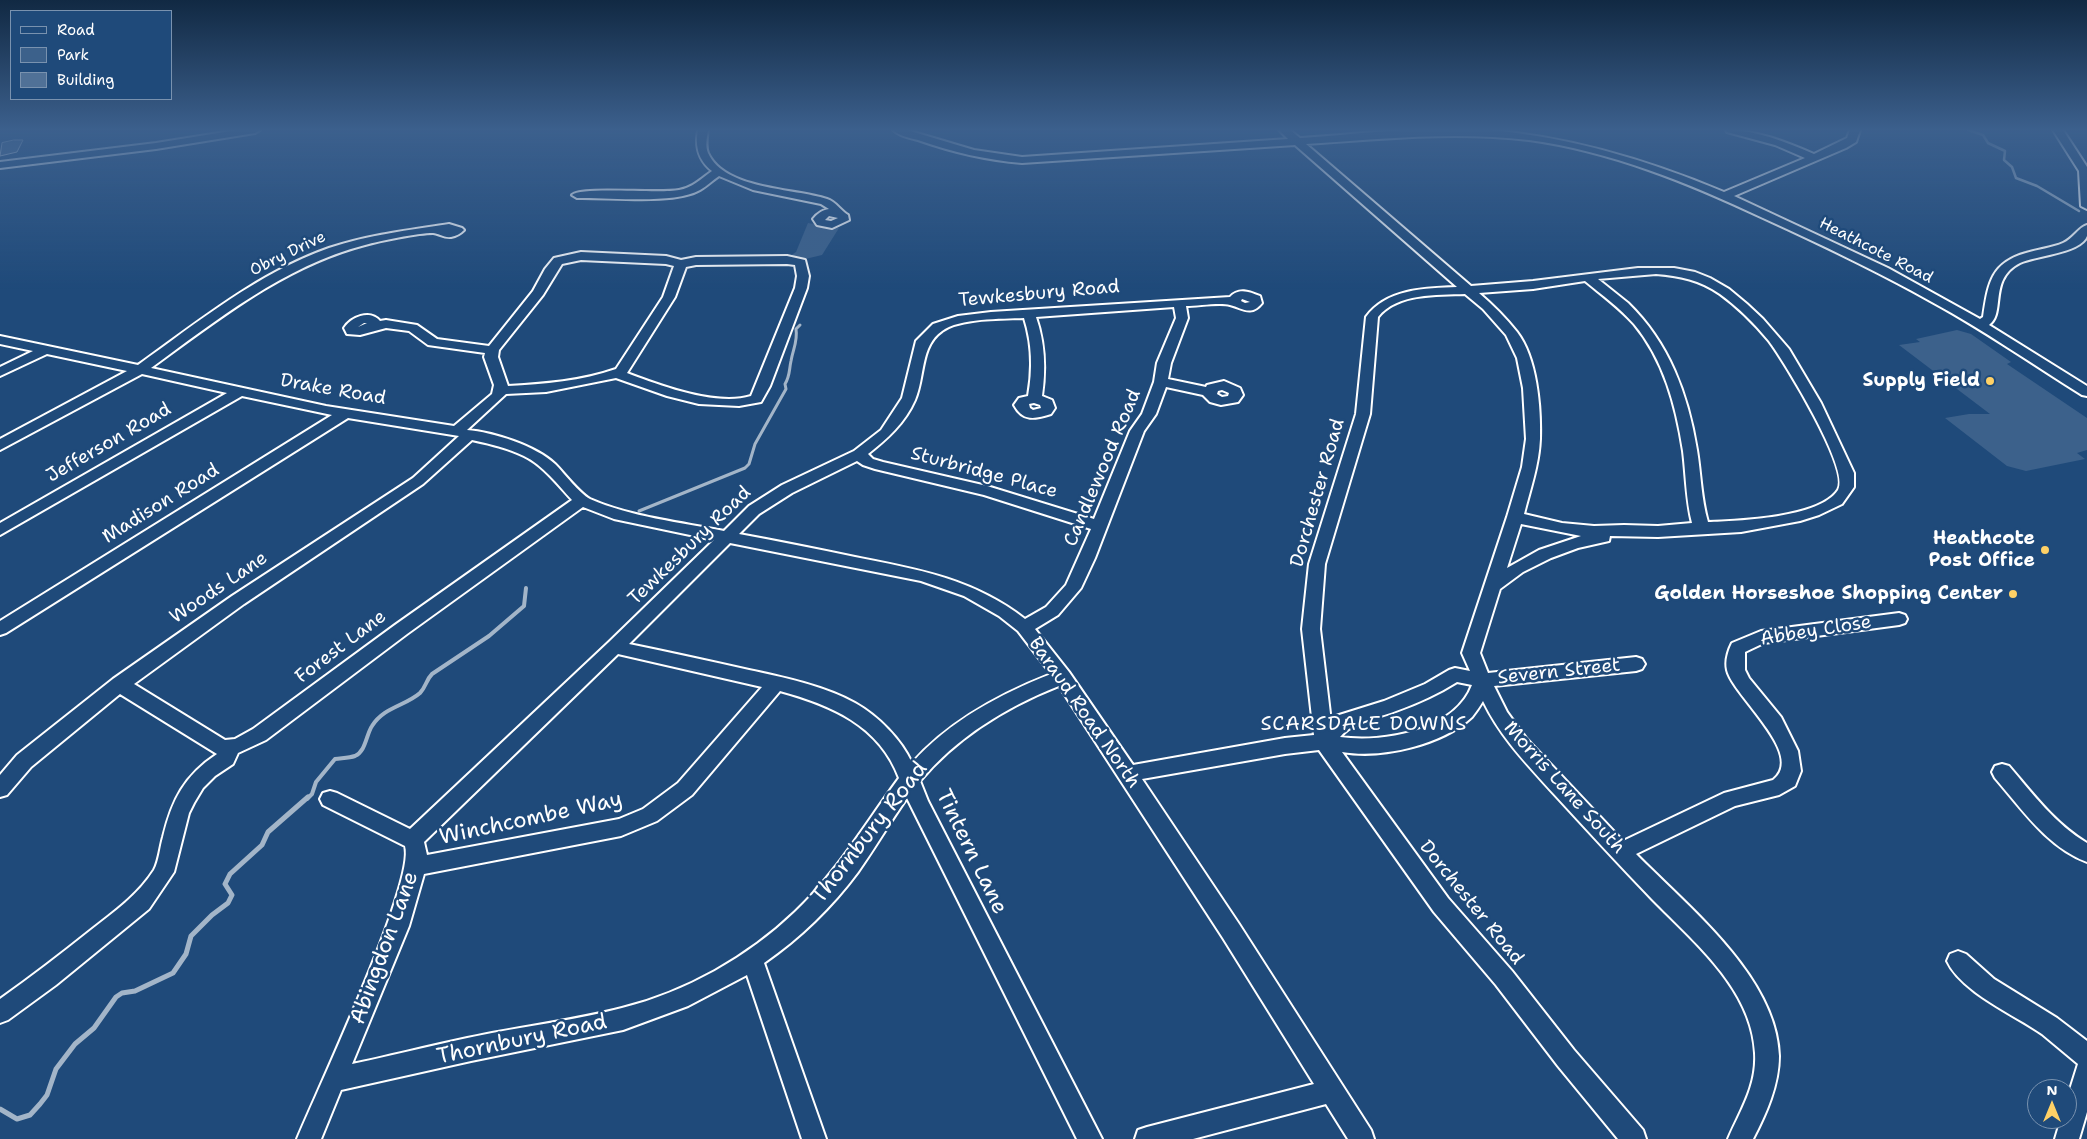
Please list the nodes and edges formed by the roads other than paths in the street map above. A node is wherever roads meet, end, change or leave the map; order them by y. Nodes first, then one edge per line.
1 (702, 183) edge
2 (744, 183) edge
3 (1346, 183) edge
4 (1689, 183) edge
5 (1755, 183) edge
6 (2085, 183) edge
7 (577, 195) dead end
8 (1725, 196) junction
9 (2087, 206) edge
10 (835, 212) dead end
11 (2087, 228) edge
12 (437, 229) dead end
13 (681, 264) junction
14 (1588, 277) junction
15 (1470, 290) junction
16 (1234, 301) dead end
17 (1179, 303) junction
18 (1030, 314) junction
19 (1980, 325) junction
20 (373, 326) dead end
21 (0, 340) edge
22 (170, 349) junction
23 (45, 350) junction
24 (492, 350) junction
25 (140, 370) junction
26 (0, 372) edge
27 (616, 374) junction
28 (165, 376) junction
29 (1161, 382) junction
30 (500, 390) junction
31 (239, 392) junction
32 (1209, 392) dead end
33 (2087, 392) edge
34 (1036, 398) dead end
35 (344, 414) junction
36 (463, 433) junction
37 (0, 444) edge
38 (860, 454) junction
39 (582, 501) junction
40 (1516, 517) junction
41 (639, 519) joint
42 (1100, 526) junction
43 (1701, 528) junction
44 (0, 530) edge
45 (1634, 531) junction
46 (728, 537) junction
47 (1494, 585) junction
48 (1899, 619) dead end
49 (1024, 627) junction
50 (0, 629) edge
51 (615, 646) junction
52 (1636, 664) dead end
53 (1062, 677) junction
54 (1483, 680) junction
55 (776, 683) junction
56 (119, 684) junction
57 (1324, 742) junction
58 (231, 750) junction
59 (2002, 772) dead end
60 (1128, 774) junction
61 (909, 780) junction
62 (0, 789) edge
63 (330, 798) dead end
64 (412, 840) junction
65 (1620, 852) junction
66 (2087, 853) edge
67 (416, 866) junction
68 (752, 959) junction
69 (1958, 961) dead end
70 (0, 1012) edge
71 (2087, 1056) edge
72 (2087, 1071) edge
73 (334, 1080) junction
74 (1331, 1091) junction
75 (309, 1139) edge
76 (814, 1139) edge
77 (1090, 1139) edge
78 (1147, 1139) edge
79 (1362, 1139) edge
80 (1634, 1139) edge
81 (1740, 1139) edge
82 (2067, 1139) edge

1 - 7 street
2 - 10 street
3 - 15 street, Morris Lane South
4 - 8 street, Heathcote Road
5 - 8 street
6 - 9 street
8 - 19 street, Heathcote Road
11 - 19 street
12 - 22 street, Obry Drive
13 - 24 street
13 - 27 street
13 - 27 street
14 - 15 street, Dorchester Road
14 - 43 street
14 - 43 street, Dorchester Road
15 - 40 street, Morris Lane South
15 - 57 street, Dorchester Road
16 - 17 street, Tewkesbury Road
17 - 18 street, Tewkesbury Road
17 - 29 street, Candlewood Road
18 - 34 street
18 - 38 street, Tewkesbury Road
19 - 33 street, Heathcote Road
20 - 24 street
21 - 23 street, Drake Road
22 - 25 street, Obry Drive
22 - 28 street
23 - 25 street, Drake Road
23 - 26 street
24 - 30 street
25 - 28 street, Drake Road
25 - 37 street, Obry Drive
27 - 30 street
28 - 31 street, Drake Road
29 - 32 street
29 - 42 street, Candlewood Road
30 - 36 street, Woods Lane
31 - 35 street, Drake Road
31 - 44 street, Jefferson Road
35 - 36 street, Drake Road
35 - 50 street, Madison Road
36 - 39 street, Drake Road
36 - 56 street, Woods Lane
38 - 42 street, Sturbridge Place
38 - 46 street, Tewkesbury Road
39 - 41 street, Drake Road
39 - 58 street, Forest Lane
40 - 45 street
40 - 47 street, Morris Lane South
41 - 46 street, Baraud Road North
42 - 49 street, Candlewood Road
43 - 45 street, Dorchester Road
45 - 47 street, Dorchester Road
46 - 49 street, Baraud Road North
46 - 51 street, Tewkesbury Road
47 - 54 street, Morris Lane South
48 - 65 street, Abbey Close
49 - 53 street, Baraud Road North
51 - 55 street, Tintern Lane
51 - 64 street, Tewkesbury Road
52 - 54 street, Severn Street
53 - 60 street, Baraud Road North
53 - 61 street, Thornbury Road
54 - 57 street, Severn Street
54 - 57 street, Severn Street
54 - 65 street, Morris Lane South
55 - 61 street, Tintern Lane
55 - 67 street, Winchcombe Way
56 - 58 street
56 - 62 street, Woods Lane
57 - 60 street, Severn Street
57 - 80 street, Dorchester Road
58 - 70 street, Forest Lane
59 - 66 street
60 - 74 street, Baraud Road North
61 - 68 street, Thornbury Road
61 - 77 street, Tintern Lane
63 - 64 street
64 - 67 street, Abingdon Lane
65 - 81 street, Morris Lane South
67 - 73 street, Abingdon Lane
68 - 73 street, Thornbury Road
68 - 76 street
69 - 71 street
72 - 82 street
73 - 75 street, Abingdon Lane
74 - 78 street
74 - 79 street, Baraud Road North

